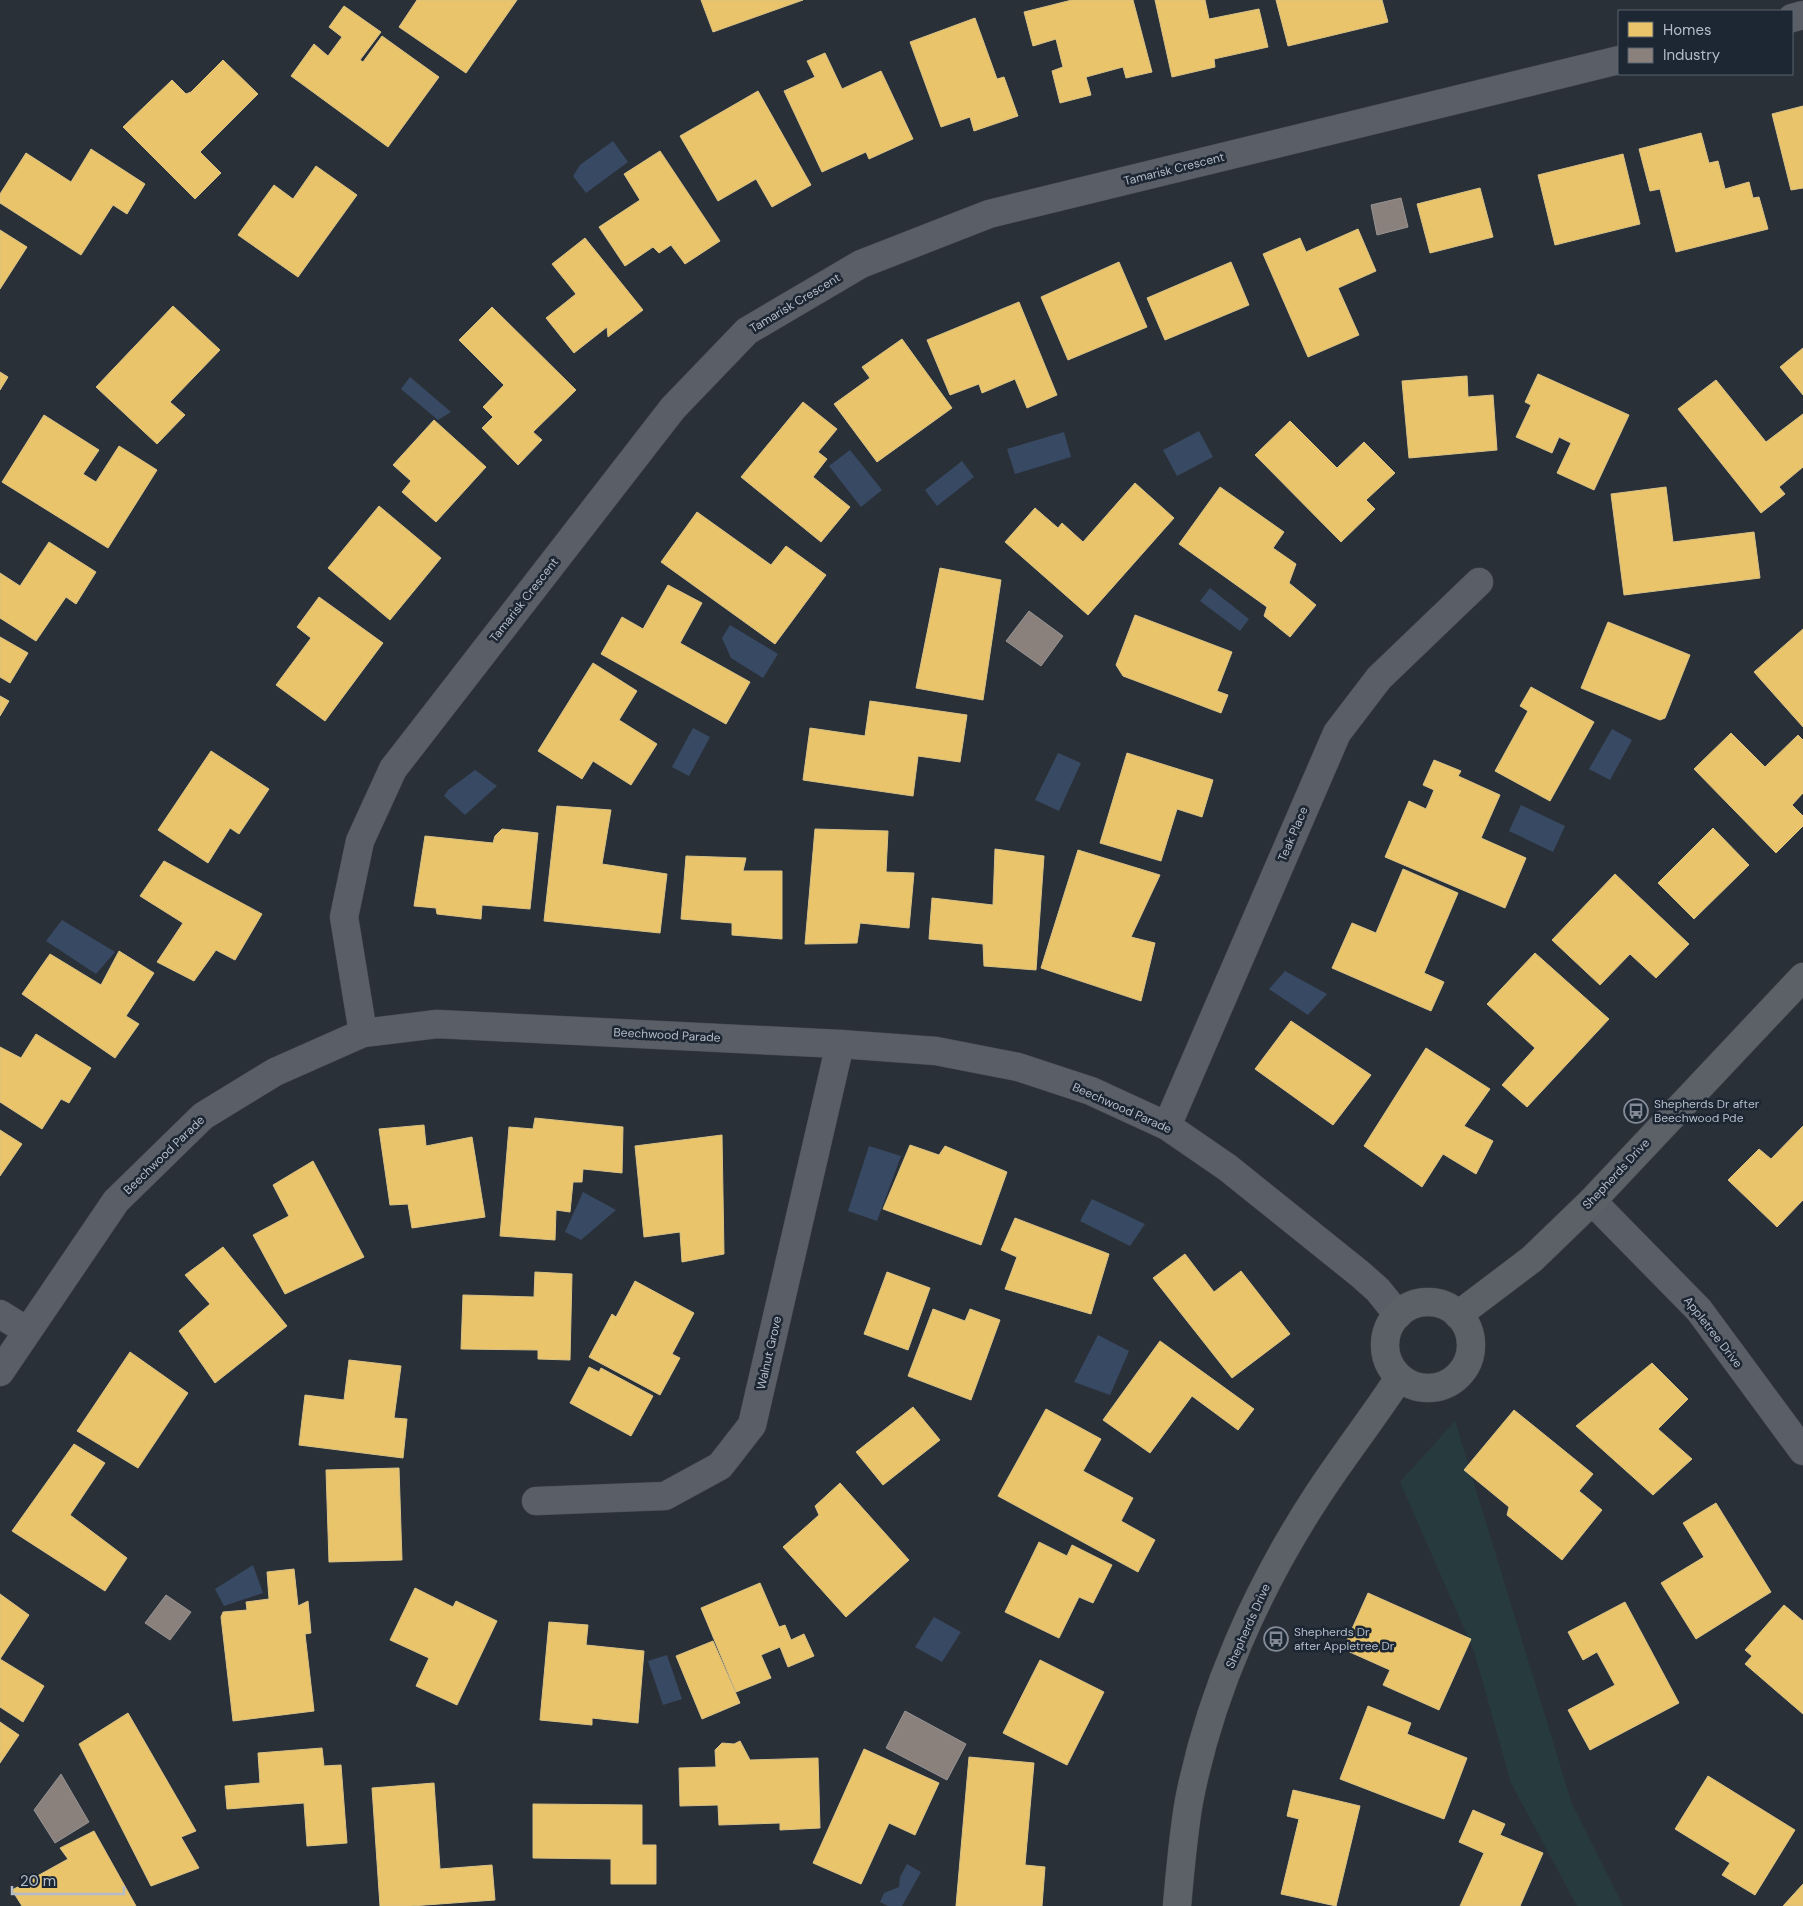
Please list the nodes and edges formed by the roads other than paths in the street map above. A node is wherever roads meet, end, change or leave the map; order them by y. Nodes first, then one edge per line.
1 (1618, 60) edge
2 (1479, 582) dead end
3 (1803, 977) edge
4 (363, 1033) junction
5 (840, 1044) junction
6 (1167, 1126) junction
7 (1592, 1201) junction
8 (0, 1314) edge
9 (1398, 1315) junction
10 (1458, 1315) junction
11 (27, 1331) junction
12 (0, 1372) edge
13 (1399, 1378) junction
14 (1803, 1451) edge
15 (536, 1501) dead end
16 (1177, 1906) edge

1 - 4 street, Tamarisk Crescent
2 - 6 street, Teak Place
3 - 7 main road, Shepherds Drive
4 - 5 street, Beechwood Parade
4 - 11 street, Beechwood Parade
5 - 6 street, Beechwood Parade
5 - 15 street, Walnut Grove
6 - 9 street, Beechwood Parade
7 - 10 main road, Shepherds Drive
7 - 14 street, Appletree Drive
8 - 11 street
9 - 10 main road
9 - 13 main road
10 - 13 main road
11 - 12 street, Beechwood Parade
13 - 16 main road, Shepherds Drive

